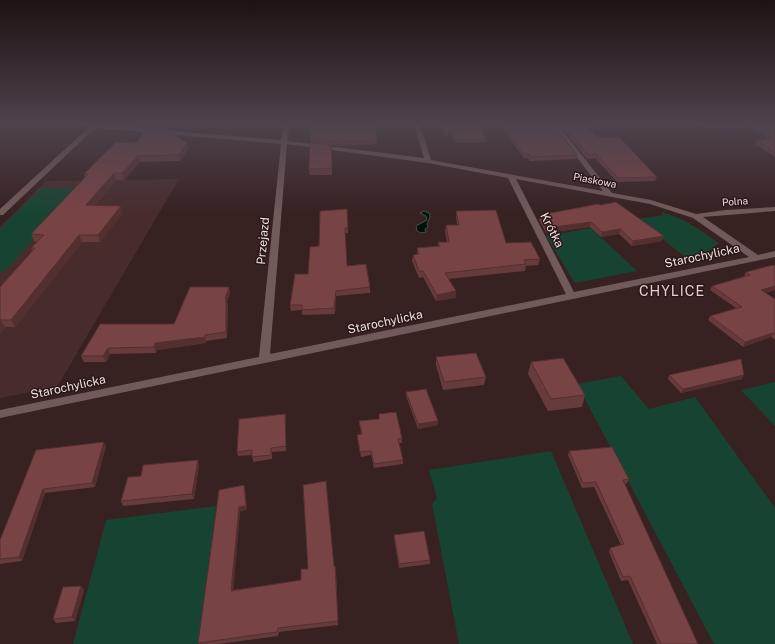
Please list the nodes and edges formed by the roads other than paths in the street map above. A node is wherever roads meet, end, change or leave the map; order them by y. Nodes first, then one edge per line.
1 (64, 154) edge
2 (283, 154) edge
3 (375, 154) edge
4 (426, 154) edge
5 (578, 154) edge
6 (428, 161) junction
7 (512, 176) junction
8 (609, 194) junction
9 (775, 209) edge
10 (0, 213) edge
11 (696, 216) junction
12 (775, 254) edge
13 (758, 258) junction
14 (571, 295) junction
15 (264, 360) junction
16 (0, 414) edge

1 - 10 street
2 - 15 street, Przejazd
3 - 6 street, Piaskowa
4 - 6 street
5 - 8 street
6 - 7 street, Piaskowa
7 - 8 street, Piaskowa
7 - 14 street, Krótka
8 - 11 street, Piaskowa
9 - 11 street, Polna
11 - 13 street, Piaskowa
12 - 13 street, Starochylicka
13 - 14 street, Starochylicka
14 - 15 street, Starochylicka
15 - 16 street, Starochylicka

